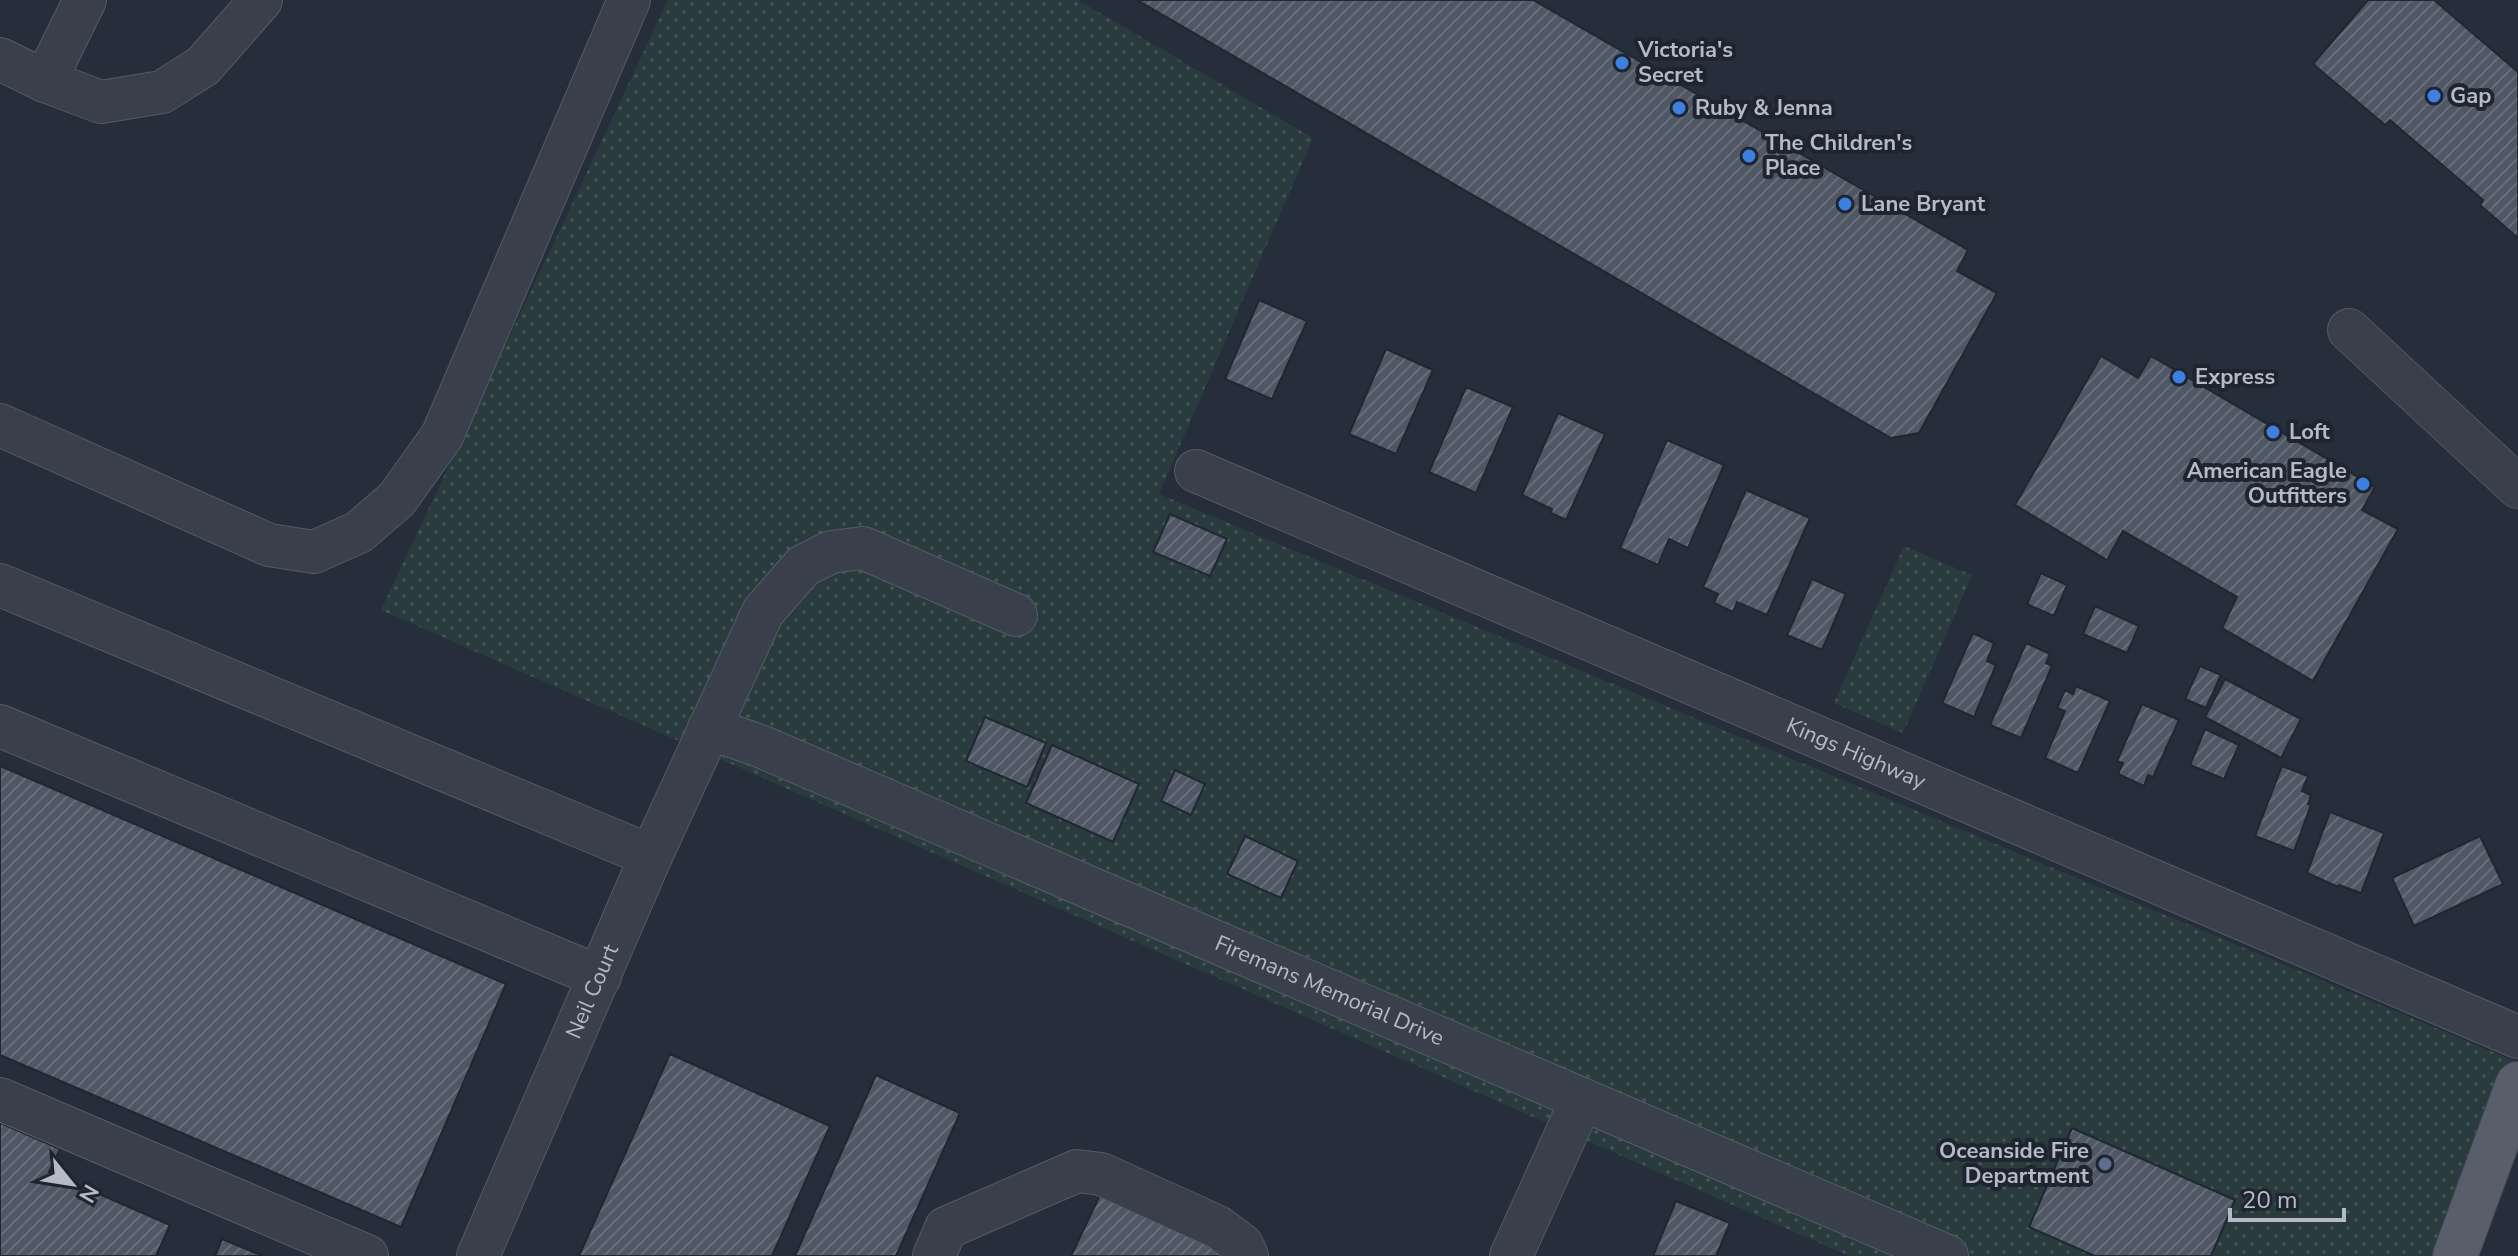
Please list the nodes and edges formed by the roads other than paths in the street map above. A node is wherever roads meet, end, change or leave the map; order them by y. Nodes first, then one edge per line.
1 (85, 0) edge
2 (261, 0) edge
3 (629, 0) edge
4 (0, 59) edge
5 (45, 81) junction
6 (2349, 330) dead end
7 (0, 425) edge
8 (1196, 471) dead end
9 (2518, 487) edge
10 (0, 585) edge
11 (1016, 615) dead end
12 (0, 726) edge
13 (709, 728) junction
14 (651, 856) junction
15 (600, 977) junction
16 (2518, 1037) edge
17 (2518, 1084) edge
18 (0, 1099) edge
19 (1582, 1099) junction
20 (367, 1256) edge
21 (478, 1256) edge
22 (934, 1256) edge
23 (1247, 1256) edge
24 (1511, 1256) edge
25 (1947, 1256) edge
26 (2455, 1256) edge

1 - 5 street
2 - 5 street
3 - 7 street
4 - 5 street
6 - 9 street
8 - 16 street, Kings Highway
10 - 14 street
11 - 13 street, Neil Court
12 - 15 street
13 - 14 street, Neil Court
13 - 19 street, Firemans Memorial Drive
14 - 15 street, Neil Court
15 - 21 street, Neil Court
17 - 26 main road
18 - 20 street
19 - 24 street
19 - 25 street, Firemans Memorial Drive
22 - 23 street

